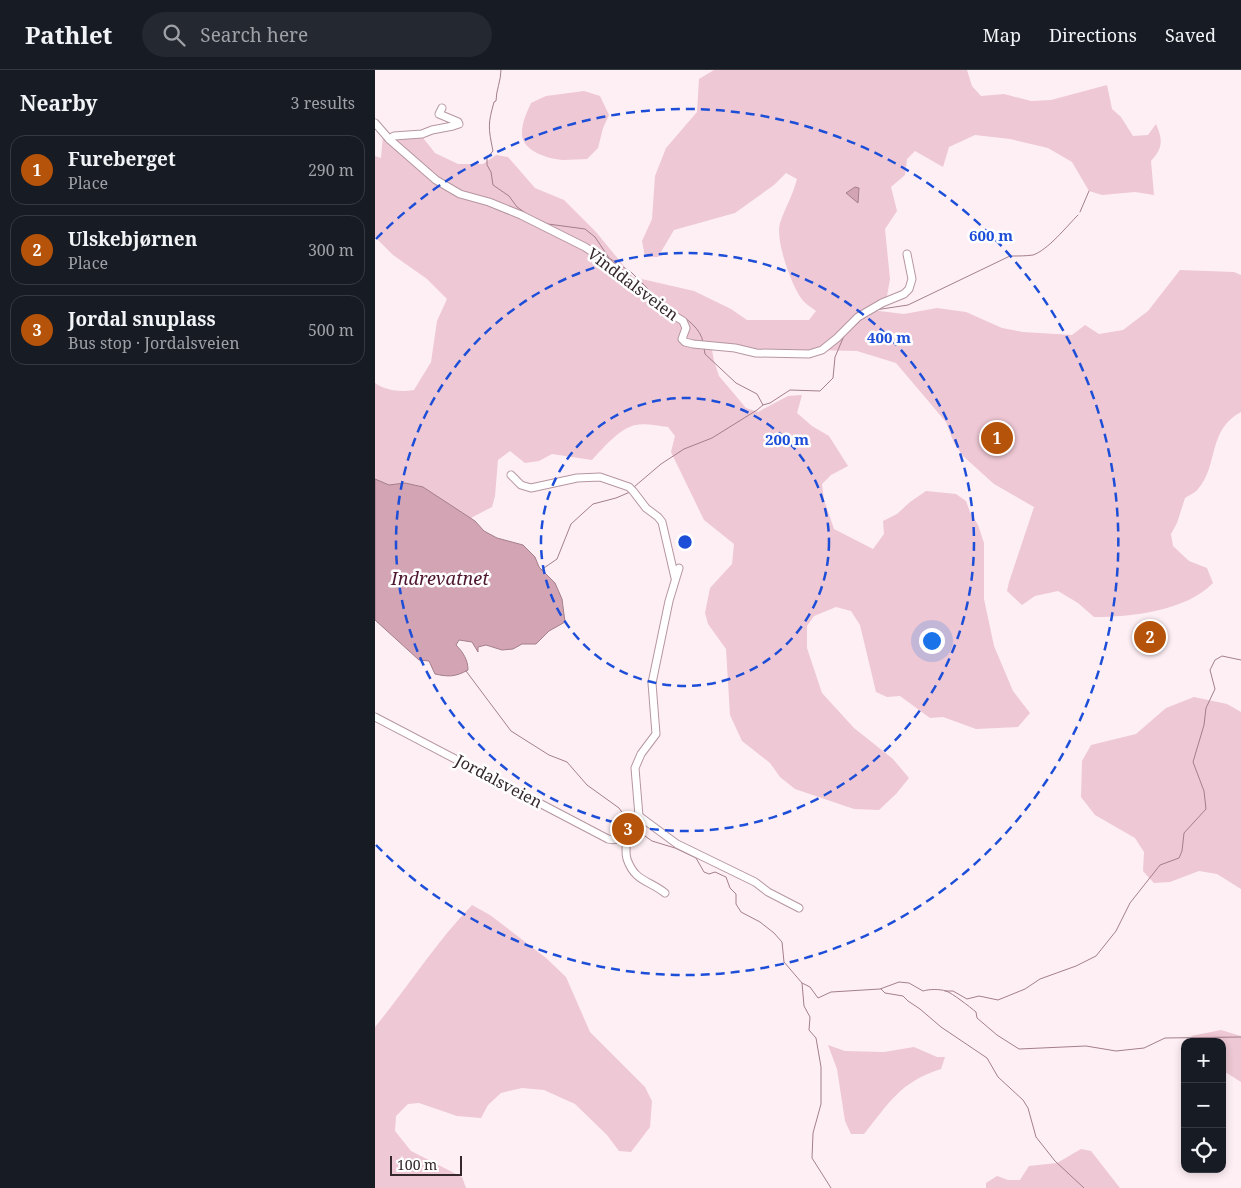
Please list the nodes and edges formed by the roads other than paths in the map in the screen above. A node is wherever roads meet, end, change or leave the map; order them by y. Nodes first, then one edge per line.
1 (442, 108) dead end
2 (375, 124) edge
3 (389, 139) junction
4 (907, 254) dead end
5 (511, 475) dead end
6 (679, 568) dead end
7 (675, 579) junction
8 (375, 717) edge
9 (639, 816) junction
10 (623, 836) junction
11 (665, 893) dead end
12 (799, 908) dead end

1 - 3 street
2 - 3 street, Vinddalsveien
3 - 4 street, Vinddalsveien
5 - 7 street
6 - 7 street
7 - 9 street
8 - 10 street, Jordalsveien
9 - 10 street
9 - 12 street
10 - 11 street

